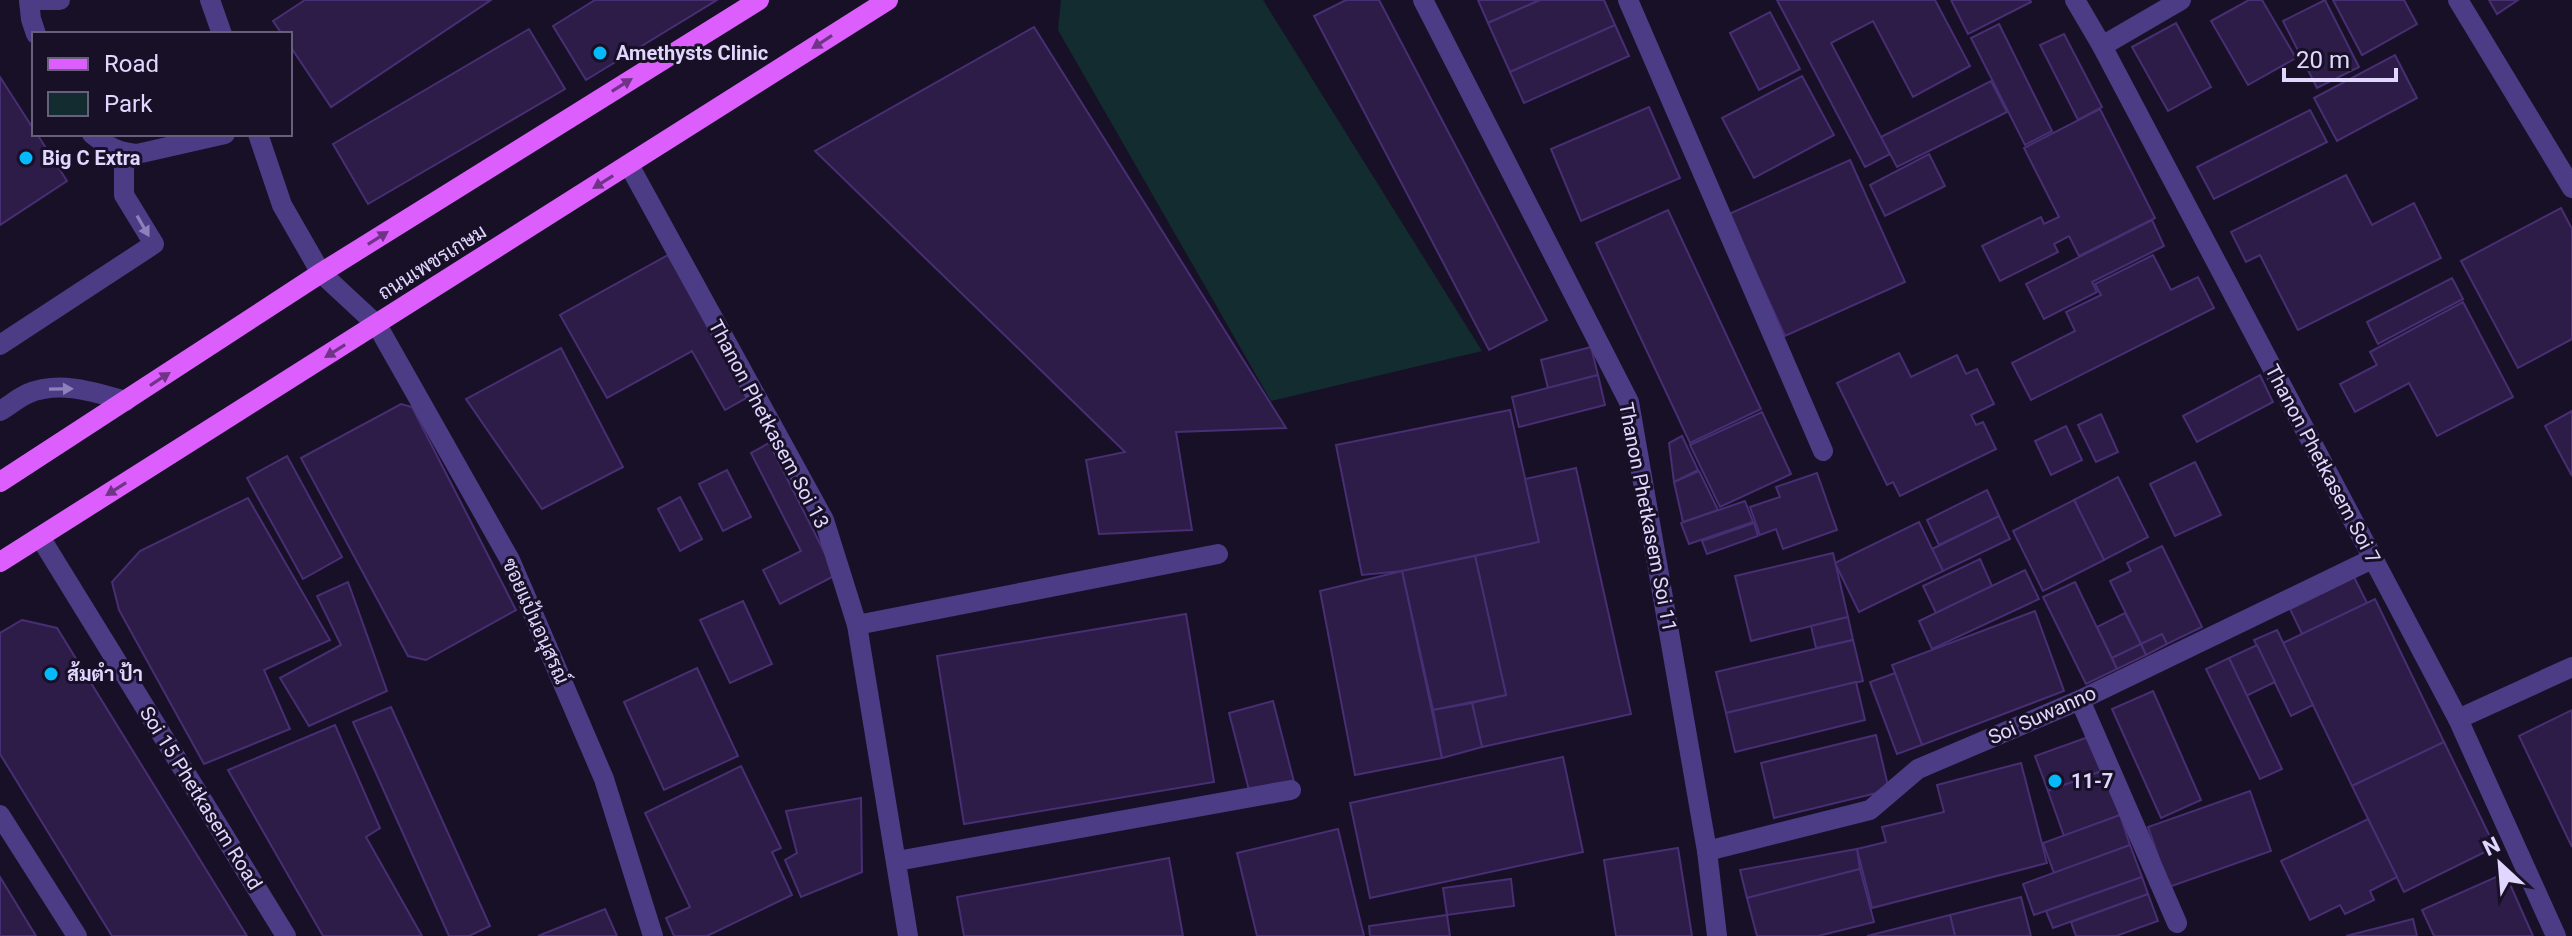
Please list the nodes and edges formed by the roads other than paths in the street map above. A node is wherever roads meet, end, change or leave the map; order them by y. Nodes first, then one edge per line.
1 (29, 0) edge
2 (60, 0) edge
3 (759, 0) edge
4 (888, 0) edge
5 (1423, 0) edge
6 (1628, 0) edge
7 (2075, 0) edge
8 (2181, 0) edge
9 (2458, 0) edge
10 (213, 1) edge
11 (35, 32) edge
12 (221, 32) edge
13 (2102, 46) junction
14 (94, 136) edge
15 (216, 136) edge
16 (259, 136) edge
17 (124, 154) junction
18 (629, 165) junction
19 (2572, 188) edge
20 (321, 273) junction
21 (377, 325) junction
22 (0, 345) edge
23 (126, 401) junction
24 (0, 411) edge
25 (1823, 451) dead end
26 (0, 482) edge
27 (40, 537) junction
28 (1218, 554) dead end
29 (2372, 559) junction
30 (0, 562) edge
31 (857, 625) junction
32 (2572, 667) edge
33 (2080, 700) junction
34 (2458, 719) junction
35 (1291, 790) dead end
36 (0, 815) edge
37 (1707, 851) junction
38 (897, 861) junction
39 (2177, 923) dead end
40 (77, 936) edge
41 (286, 936) edge
42 (653, 936) edge
43 (908, 936) edge
44 (1717, 936) edge
45 (2556, 936) edge

1 - 2 street
1 - 11 street
20 -> 3 main road
4 -> 18 main road, ถนนเพชรเกษม
5 - 37 street, Thanon Phetkasem Soi 11
6 - 25 street
7 - 13 street, Thanon Phetkasem Soi 7
8 - 13 street
9 - 19 street
10 - 12 street
13 - 29 street, Thanon Phetkasem Soi 7
14 - 17 street
15 - 17 street
16 - 20 street, ซอยแป้นอนุสรณ์
17 -> 22 street
18 -> 21 main road, ถนนเพชรเกษม
18 - 31 street, Thanon Phetkasem Soi 13
20 - 21 street, ซอยแป้นอนุสรณ์
23 -> 20 main road
21 -> 27 main road, ถนนเพชรเกษม
21 - 42 street, ซอยแป้นอนุสรณ์
24 -> 23 street
23 - 26 main road
27 - 30 main road, ถนนเพชรเกษม
27 - 41 street, Soi 15 Phetkasem Road
28 - 31 street
29 - 33 street, Soi Suwanno
29 - 34 street, Thanon Phetkasem Soi 7
31 - 38 street, Thanon Phetkasem Soi 13
32 - 34 street
33 - 37 street, Soi Suwanno
33 - 39 street
34 - 45 street, Thanon Phetkasem Soi 7
35 - 38 street
36 - 40 street
37 - 44 street, Thanon Phetkasem Soi 11
38 - 43 street, Thanon Phetkasem Soi 13

